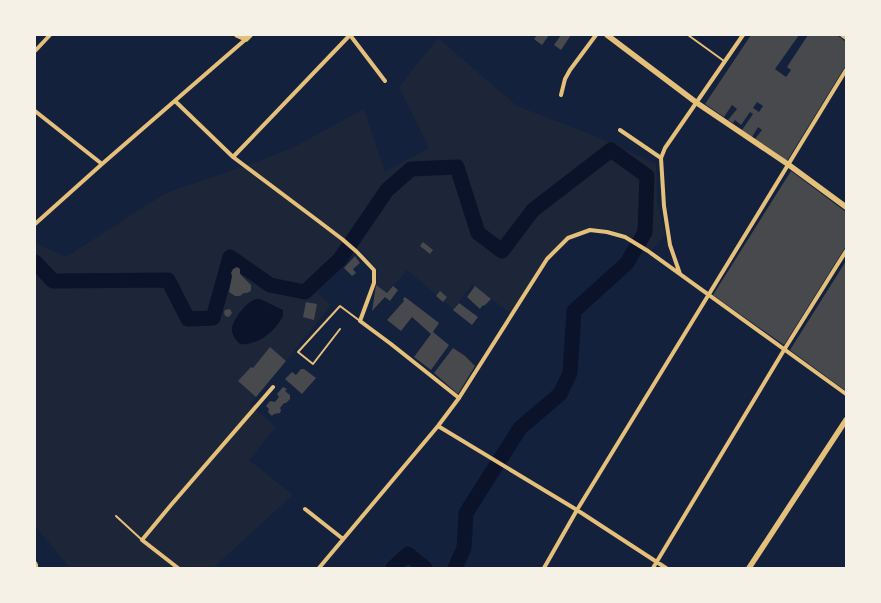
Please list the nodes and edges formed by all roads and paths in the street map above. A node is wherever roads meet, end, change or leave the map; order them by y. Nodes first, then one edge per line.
1 (50, 35) edge
2 (237, 35) edge
3 (350, 35) edge
4 (596, 35) edge
5 (607, 35) edge
6 (688, 35) edge
7 (743, 35) edge
8 (248, 37) edge
9 (35, 51) edge
10 (724, 61) junction
11 (846, 70) edge
12 (385, 81) dead end
13 (560, 95) dead end
14 (175, 101) junction
15 (697, 103) junction
16 (35, 110) edge
17 (620, 130) dead end
18 (233, 157) junction
19 (661, 158) junction
20 (102, 164) junction
21 (789, 165) junction
22 (846, 207) edge
23 (35, 224) edge
24 (846, 251) edge
25 (680, 274) junction
26 (709, 295) junction
27 (360, 321) junction
28 (340, 329) dead end
29 (784, 350) junction
30 (273, 387) dead end
31 (846, 394) edge
32 (459, 398) junction
33 (846, 420) edge
34 (438, 426) junction
35 (305, 509) dead end
36 (577, 510) junction
37 (116, 516) dead end
38 (343, 539) junction
39 (142, 540) junction
40 (657, 562) junction
41 (35, 563) edge
42 (36, 568) edge
43 (178, 568) edge
44 (319, 568) edge
45 (544, 568) edge
46 (653, 568) edge
47 (666, 568) edge
48 (749, 568) edge

1 - 9 street
2 - 8 main road
3 - 12 street
3 - 18 street
4 - 13 street
5 - 15 main road
6 - 10 lane
7 - 10 street
8 - 14 street
10 - 15 street
11 - 21 street
14 - 18 street
14 - 20 street
15 - 19 street
15 - 21 main road
16 - 20 street
17 - 19 street
18 - 27 street
19 - 25 street
20 - 23 street
21 - 22 main road
21 - 26 street
24 - 29 street
25 - 26 street
25 - 32 street
26 - 29 street
26 - 36 street
27 - 28 lane
27 - 32 street
29 - 31 street
29 - 40 street
30 - 39 street
32 - 34 street
33 - 48 main road
34 - 36 street
34 - 38 street
35 - 38 street
36 - 40 street
36 - 45 street
37 - 39 lane
38 - 44 street
39 - 43 street
40 - 46 street
40 - 47 street
41 - 42 street

